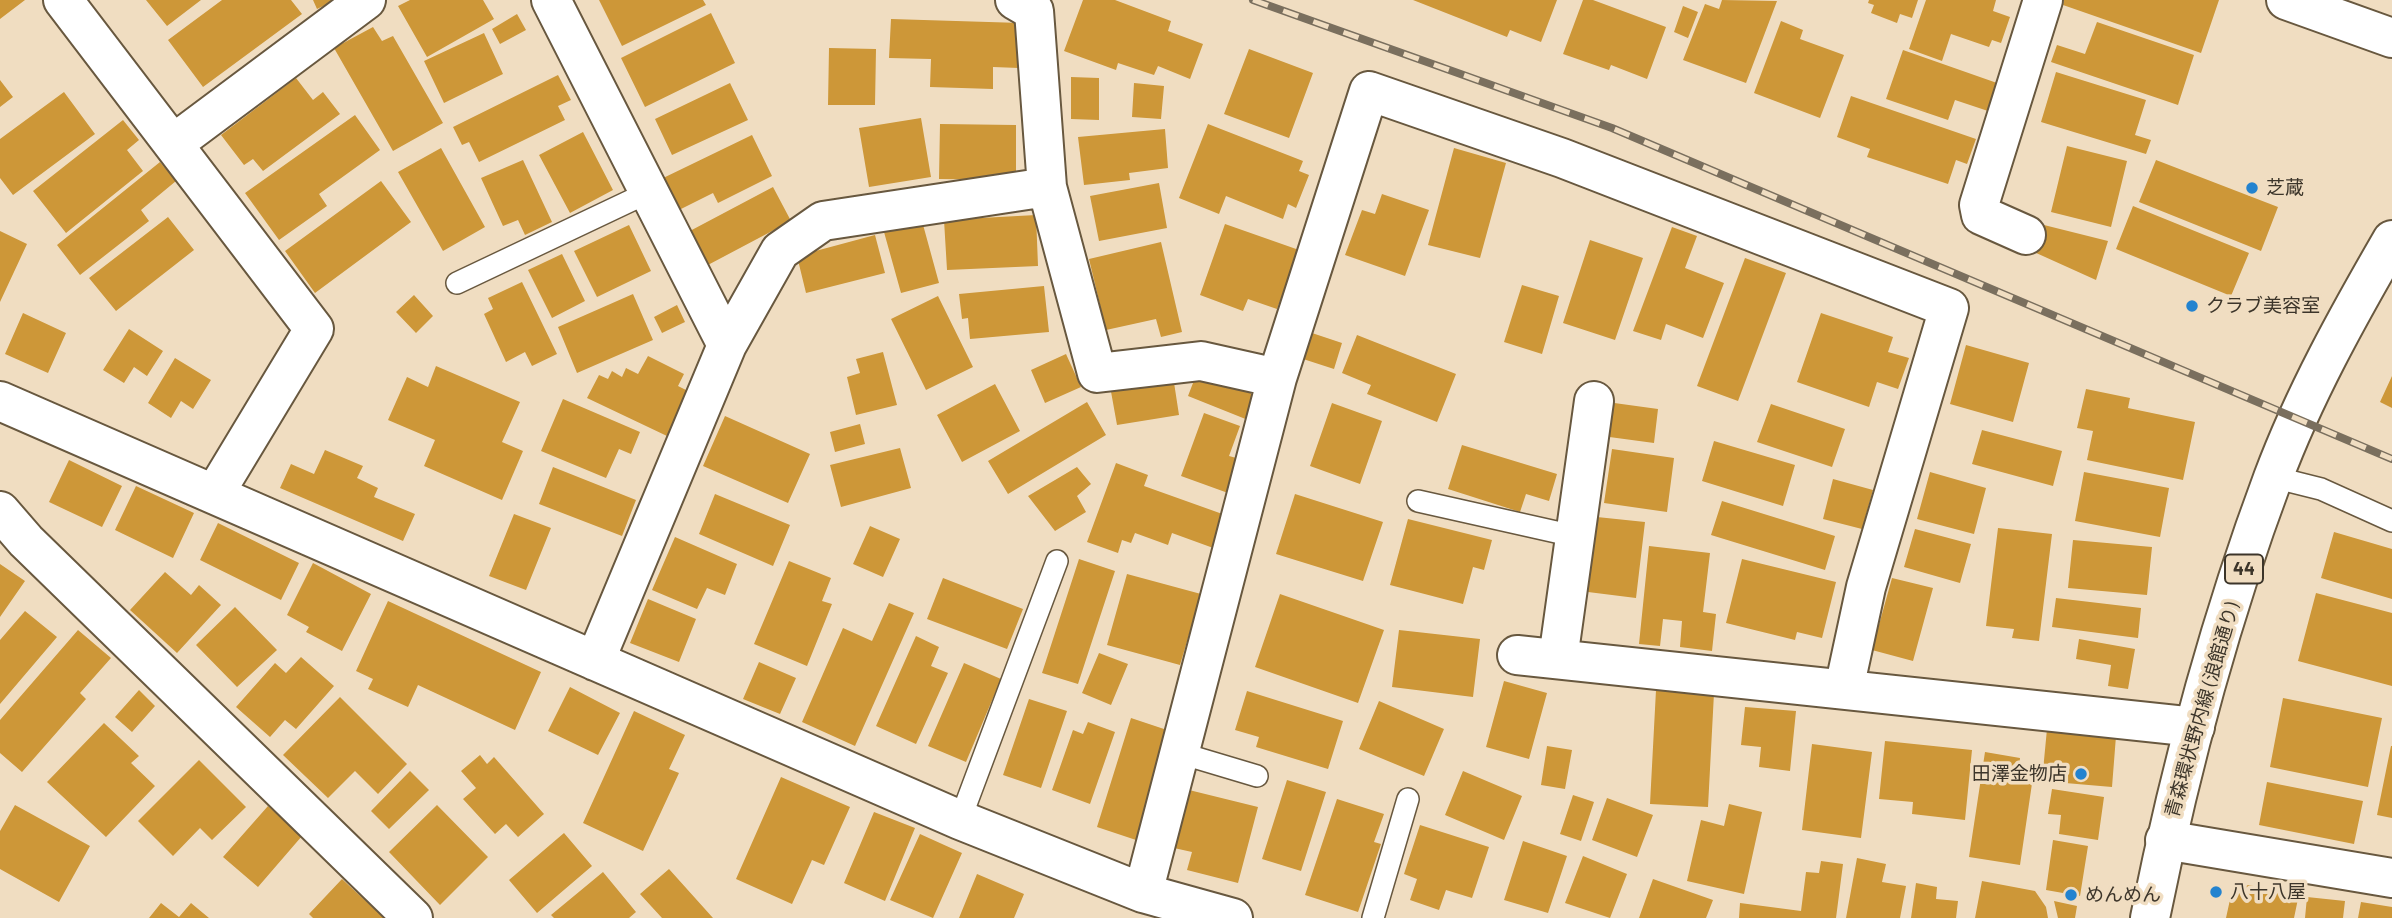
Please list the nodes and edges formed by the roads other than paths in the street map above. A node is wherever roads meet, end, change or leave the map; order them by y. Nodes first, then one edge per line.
1 (63, 0) edge
2 (366, 0) edge
3 (551, 0) edge
4 (1015, 0) edge
5 (2043, 0) edge
6 (2286, 0) edge
7 (2392, 38) edge
8 (173, 144) junction
9 (1047, 187) junction
10 (649, 192) junction
11 (2026, 235) dead end
12 (2390, 249) edge
13 (457, 284) dead end
14 (727, 345) junction
15 (1277, 378) junction
16 (0, 401) edge
17 (1594, 401) dead end
18 (2273, 477) junction
19 (215, 492) junction
20 (1418, 501) dead end
21 (0, 511) edge
22 (2392, 521) edge
23 (1574, 536) junction
24 (1057, 561) dead end
25 (1517, 655) dead end
26 (1558, 659) junction
27 (595, 661) junction
28 (1844, 689) junction
29 (2195, 727) junction
30 (1180, 752) junction
31 (1257, 776) dead end
32 (1408, 799) dead end
33 (960, 820) junction
34 (2165, 840) junction
35 (2392, 878) edge
36 (1161, 904) edge
37 (413, 918) edge
38 (1233, 918) edge
39 (1373, 918) edge
40 (2150, 918) edge

1 - 8 street
2 - 8 street
3 - 10 street
4 - 9 street
5 - 11 street
6 - 7 street
8 - 19 street
9 - 14 street
9 - 15 street
10 - 13 lane
10 - 14 street
12 - 18 street, 青森環状野内線 (浪館通り) / 44
14 - 27 street
15 - 28 street
15 - 30 street
16 - 19 street
17 - 23 street
18 - 22 lane
18 - 29 street, 青森環状野内線 (浪館通り) / 44
19 - 27 street
20 - 23 lane
21 - 37 street
23 - 26 street
24 - 33 lane
25 - 26 street
26 - 28 street
27 - 33 street
28 - 29 street
29 - 34 street, 青森環状野内線 (浪館通り) / 44
30 - 31 lane
30 - 36 street
32 - 39 lane
33 - 36 street
34 - 35 street
34 - 40 street, 青森環状野内線 (浪館通り) / 44
36 - 38 street

